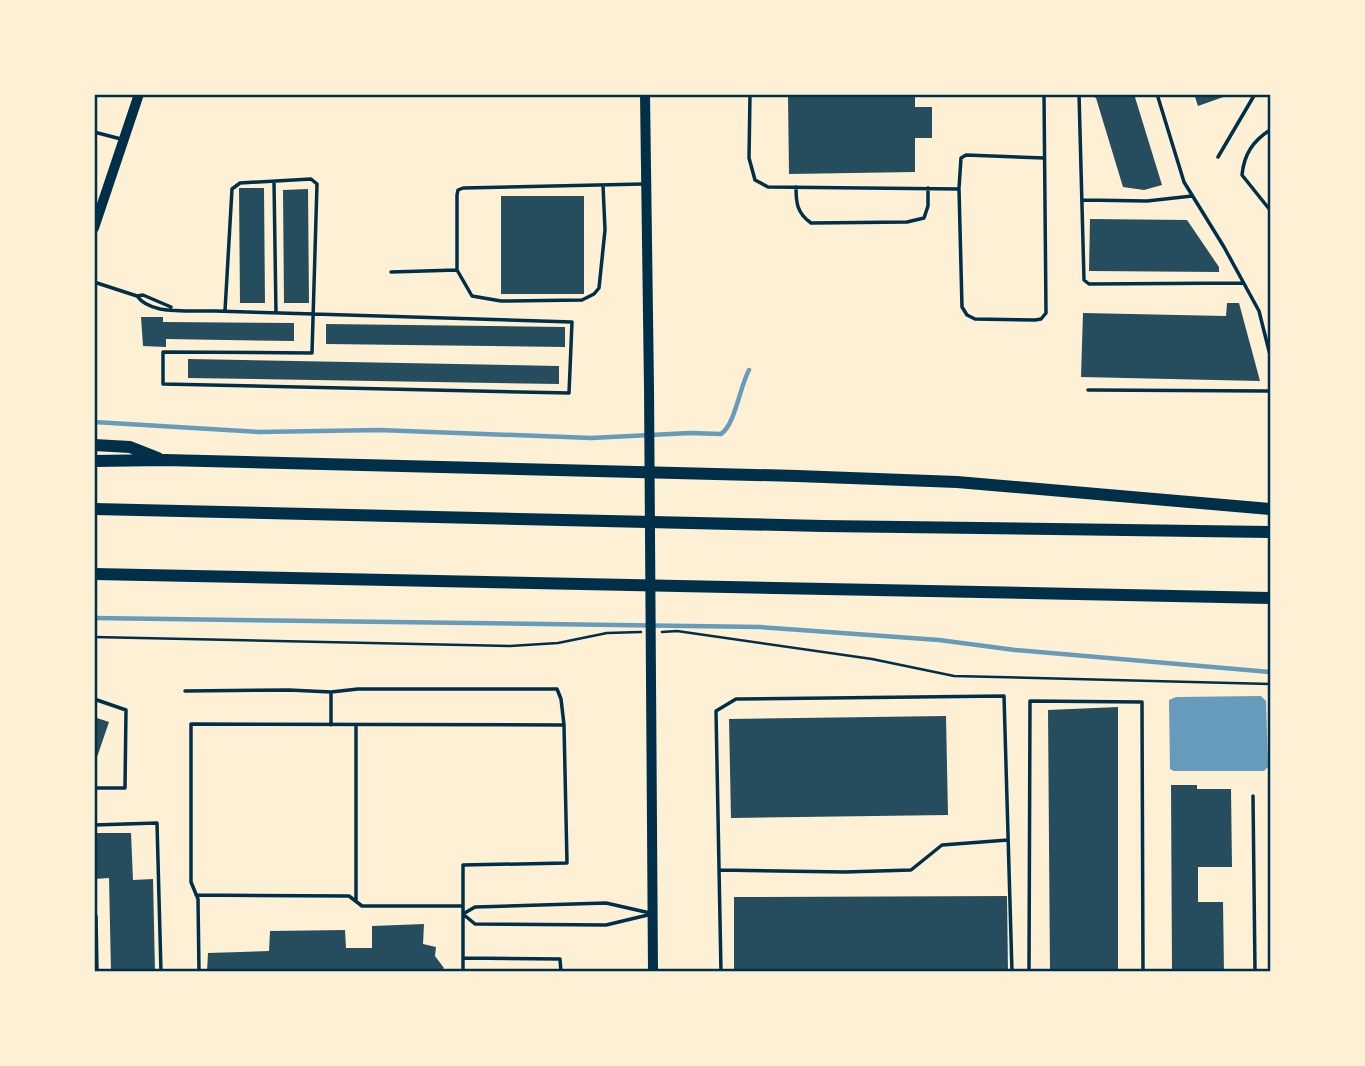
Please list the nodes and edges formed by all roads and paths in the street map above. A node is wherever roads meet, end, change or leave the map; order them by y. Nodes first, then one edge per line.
1 (139, 94) edge
2 (645, 94) edge
3 (750, 94) edge
4 (973, 94) edge
5 (1079, 94) edge
6 (1157, 94) edge
7 (1255, 94) edge
8 (1010, 95) edge
9 (1044, 95) edge
10 (1270, 130) edge
11 (94, 132) edge
12 (123, 140) junction
13 (1217, 157) dead end
14 (1044, 158) junction
15 (274, 181) junction
16 (645, 184) junction
17 (603, 185) junction
18 (796, 187) junction
19 (928, 188) junction
20 (959, 188) junction
21 (1192, 196) junction
22 (1082, 200) junction
23 (1270, 210) edge
24 (94, 228) edge
25 (457, 270) junction
26 (391, 272) dead end
27 (94, 282) edge
28 (1243, 283) junction
29 (137, 296) junction
30 (173, 309) junction
31 (225, 311) junction
32 (276, 313) junction
33 (314, 314) junction
34 (1270, 355) edge
35 (1270, 389) edge
36 (1088, 390) dead end
37 (94, 446) edge
38 (165, 460) junction
39 (94, 461) edge
40 (94, 509) edge
41 (1270, 509) edge
42 (1270, 532) edge
43 (94, 573) edge
44 (1270, 598) edge
45 (649, 632) dead end
46 (663, 632) dead end
47 (94, 637) edge
48 (1270, 684) edge
49 (185, 691) dead end
50 (331, 692) junction
51 (94, 699) edge
52 (331, 724) junction
53 (356, 725) junction
54 (564, 725) junction
55 (94, 788) edge
56 (1253, 796) dead end
57 (94, 824) edge
58 (1008, 840) junction
59 (719, 870) junction
60 (196, 895) junction
61 (356, 901) junction
62 (463, 906) junction
63 (463, 914) junction
64 (652, 914) junction
65 (96, 916) edge
66 (463, 958) junction
67 (97, 971) edge
68 (161, 971) edge
69 (199, 971) edge
70 (463, 971) edge
71 (561, 971) edge
72 (653, 971) edge
73 (721, 971) edge
74 (1012, 971) edge
75 (1029, 971) edge
76 (1143, 971) edge
77 (1255, 971) edge

1 - 12 main road
2 - 16 main road
3 - 18 lane
4 - 8 lane
5 - 22 lane
6 - 21 lane
7 - 13 lane
8 - 9 lane
9 - 14 lane
10 - 23 lane
11 - 12 lane
12 - 24 main road
14 - 20 lane
14 - 20 lane
15 - 31 lane
15 - 32 lane
15 - 33 lane
16 - 17 lane
16 - 64 main road
17 - 25 lane
17 - 25 lane
18 - 19 lane
18 - 19 lane
19 - 20 lane
21 - 22 lane
21 - 28 lane
22 - 28 lane
25 - 26 lane
27 - 29 lane
28 - 34 lane
29 - 30 lane
29 - 30 lane
30 - 31 lane
31 - 32 lane
32 - 33 lane
33 - 33 lane
35 - 36 lane
37 - 38 highway
38 - 39 highway
38 - 41 highway
40 - 42 highway
43 - 44 highway
45 - 47 path
46 - 48 path
49 - 50 lane
50 - 52 lane
50 - 54 lane
51 - 55 lane
52 - 53 lane
52 - 60 lane
53 - 54 lane
53 - 61 lane
54 - 62 lane
56 - 77 lane
57 - 68 lane
58 - 59 lane
58 - 59 lane
58 - 74 lane
59 - 73 lane
60 - 61 lane
60 - 69 lane
61 - 62 lane
62 - 63 lane
63 - 64 lane
63 - 64 lane
63 - 66 lane
64 - 72 main road
65 - 67 lane
66 - 70 lane
66 - 71 lane
75 - 76 lane

